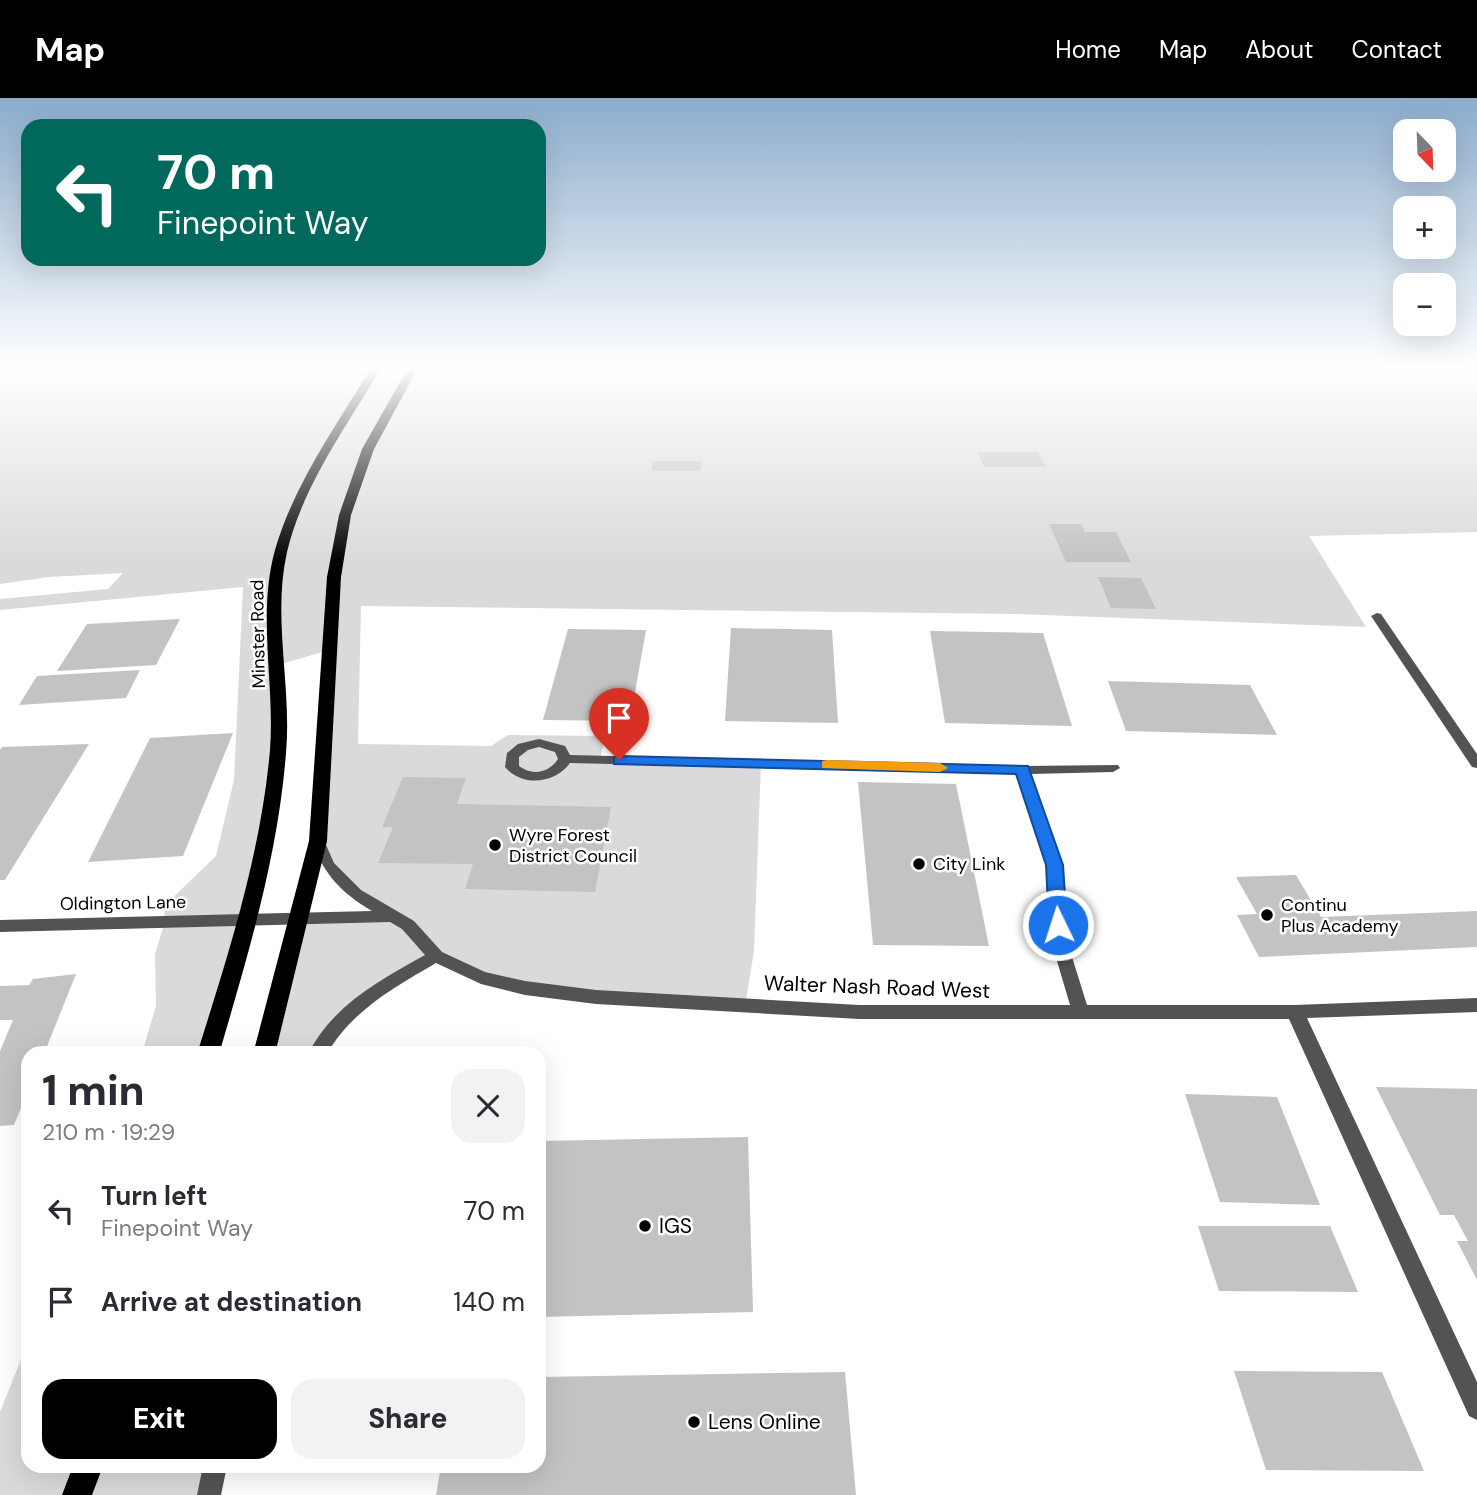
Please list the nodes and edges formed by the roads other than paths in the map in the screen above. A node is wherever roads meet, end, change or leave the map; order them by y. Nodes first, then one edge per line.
1 (339, 433) edge
2 (377, 433) edge
3 (1377, 616) dead end
4 (565, 759) dead end
5 (1477, 764) edge
6 (1113, 768) dead end
7 (1023, 769) junction
8 (318, 841) junction
9 (392, 915) junction
10 (299, 920) junction
11 (247, 921) junction
12 (0, 926) edge
13 (436, 956) junction
14 (1477, 1004) edge
15 (1080, 1012) junction
16 (1295, 1012) junction
17 (210, 1046) edge
18 (266, 1046) edge
19 (321, 1046) edge
20 (1477, 1408) edge
21 (85, 1473) edge
22 (214, 1473) edge
23 (77, 1495) edge
24 (209, 1495) edge

1 - 11 main road, Minster Road
2 - 8 main road
3 - 5 street
4 - 7 street
6 - 7 street
7 - 15 street
8 - 9 street, Walter Nash Road West
8 - 10 main road
9 - 10 street
9 - 13 street, Walter Nash Road West
10 - 11 street, Oldington Lane
10 - 18 main road
11 - 12 street, Oldington Lane
11 - 17 main road, Minster Road
13 - 15 street, Walter Nash Road West
13 - 19 street
14 - 16 street, Walter Nash Road West
15 - 16 street, Walter Nash Road West
16 - 20 street
21 - 23 main road
22 - 24 street

